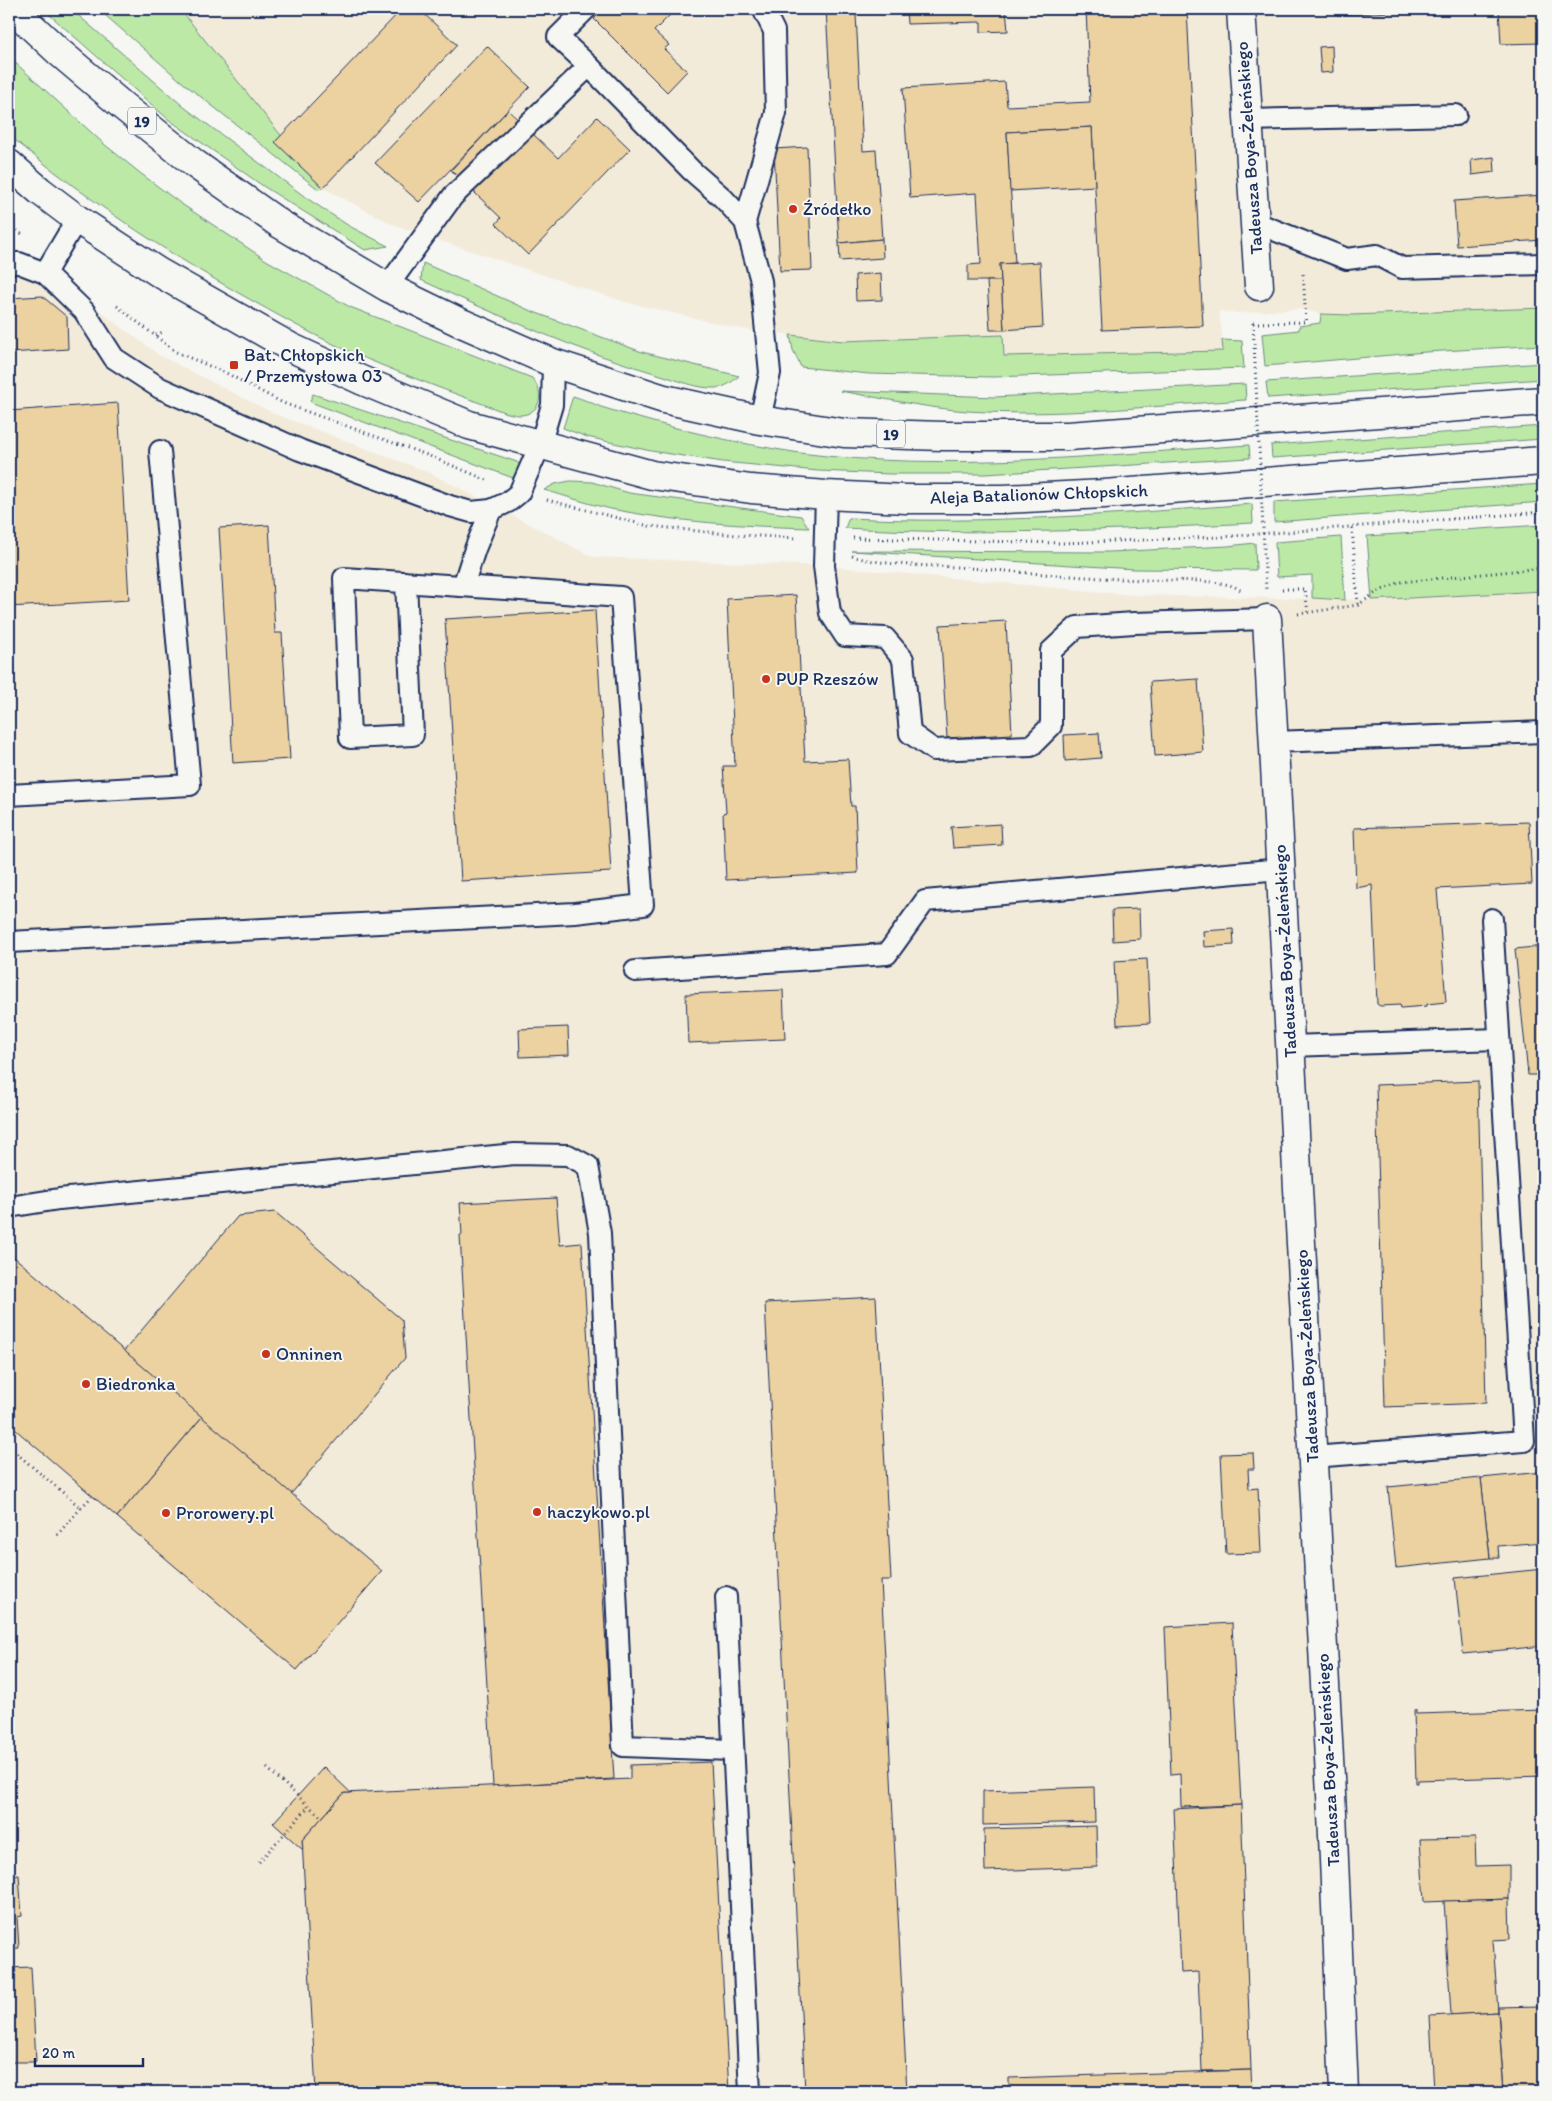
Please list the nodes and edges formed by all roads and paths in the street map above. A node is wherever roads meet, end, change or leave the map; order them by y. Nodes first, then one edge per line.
1 (13, 9) edge
2 (586, 9) edge
3 (763, 9) edge
4 (1241, 9) edge
5 (589, 66) junction
6 (1456, 115) dead end
7 (1248, 120) junction
8 (9, 164) edge
9 (77, 218) junction
10 (745, 222) junction
11 (1254, 222) junction
12 (1300, 241) junction
13 (9, 263) edge
14 (1543, 264) edge
15 (46, 273) junction
16 (1258, 286) dead end
17 (387, 287) junction
18 (164, 331) dead end
19 (156, 335) dead end
20 (553, 362) junction
21 (1543, 402) edge
22 (760, 420) junction
23 (540, 445) junction
24 (160, 451) dead end
25 (1543, 461) edge
26 (826, 495) junction
27 (491, 510) junction
28 (1352, 528) dead end
29 (849, 555) dead end
30 (1543, 568) edge
31 (406, 582) junction
32 (463, 586) junction
33 (1358, 605) junction
34 (1308, 613) junction
35 (1267, 619) junction
36 (1543, 732) edge
37 (1274, 742) junction
38 (9, 795) edge
39 (1281, 869) junction
40 (1492, 919) dead end
41 (9, 942) edge
42 (635, 971) dead end
43 (1499, 1039) junction
44 (1290, 1046) junction
45 (9, 1207) edge
46 (9, 1447) edge
47 (1312, 1457) junction
48 (92, 1496) dead end
49 (81, 1508) junction
50 (57, 1535) dead end
51 (726, 1597) dead end
52 (732, 1750) junction
53 (266, 1768) dead end
54 (309, 1806) junction
55 (322, 1818) dead end
56 (260, 1862) dead end
57 (750, 2092) edge
58 (1344, 2092) edge

1 - 17 main road, 19
2 - 5 lane
3 - 10 lane
4 - 7 main road, Tadeusza Boya-Żeleńskiego
5 - 10 lane
5 - 17 lane
6 - 7 lane
7 - 11 main road, Tadeusza Boya-Żeleńskiego
8 - 9 main road, Aleja Batalionów Chłopskich
9 - 15 lane
9 - 23 main road, Aleja Batalionów Chłopskich
10 - 22 lane
11 - 12 lane
11 - 16 main road, Tadeusza Boya-Żeleńskiego
12 - 14 lane
12 - 34 path, bridge
13 - 15 lane
15 - 27 lane
17 - 20 main road, 19
18 - 19 path
20 - 22 main road, 19
20 - 23 lane
21 - 22 main road, 19
23 - 26 main road, Aleja Batalionów Chłopskich
23 - 27 lane
24 - 38 lane
25 - 26 main road, Aleja Batalionów Chłopskich
26 - 35 lane
27 - 32 lane
28 - 33 path
29 - 35 path
30 - 33 path
31 - 31 lane
31 - 32 lane
32 - 41 lane
33 - 34 path
34 - 35 path
35 - 37 main road, Tadeusza Boya-Żeleńskiego
36 - 37 lane
37 - 39 main road, Tadeusza Boya-Żeleńskiego
39 - 42 lane
39 - 44 main road, Tadeusza Boya-Żeleńskiego
40 - 43 lane
43 - 44 lane
43 - 47 lane
44 - 47 main road, Tadeusza Boya-Żeleńskiego
45 - 52 lane
46 - 49 path
47 - 58 main road, Tadeusza Boya-Żeleńskiego
48 - 49 path
49 - 50 path
51 - 52 lane
52 - 57 lane
53 - 54 path
54 - 55 path
54 - 56 path

